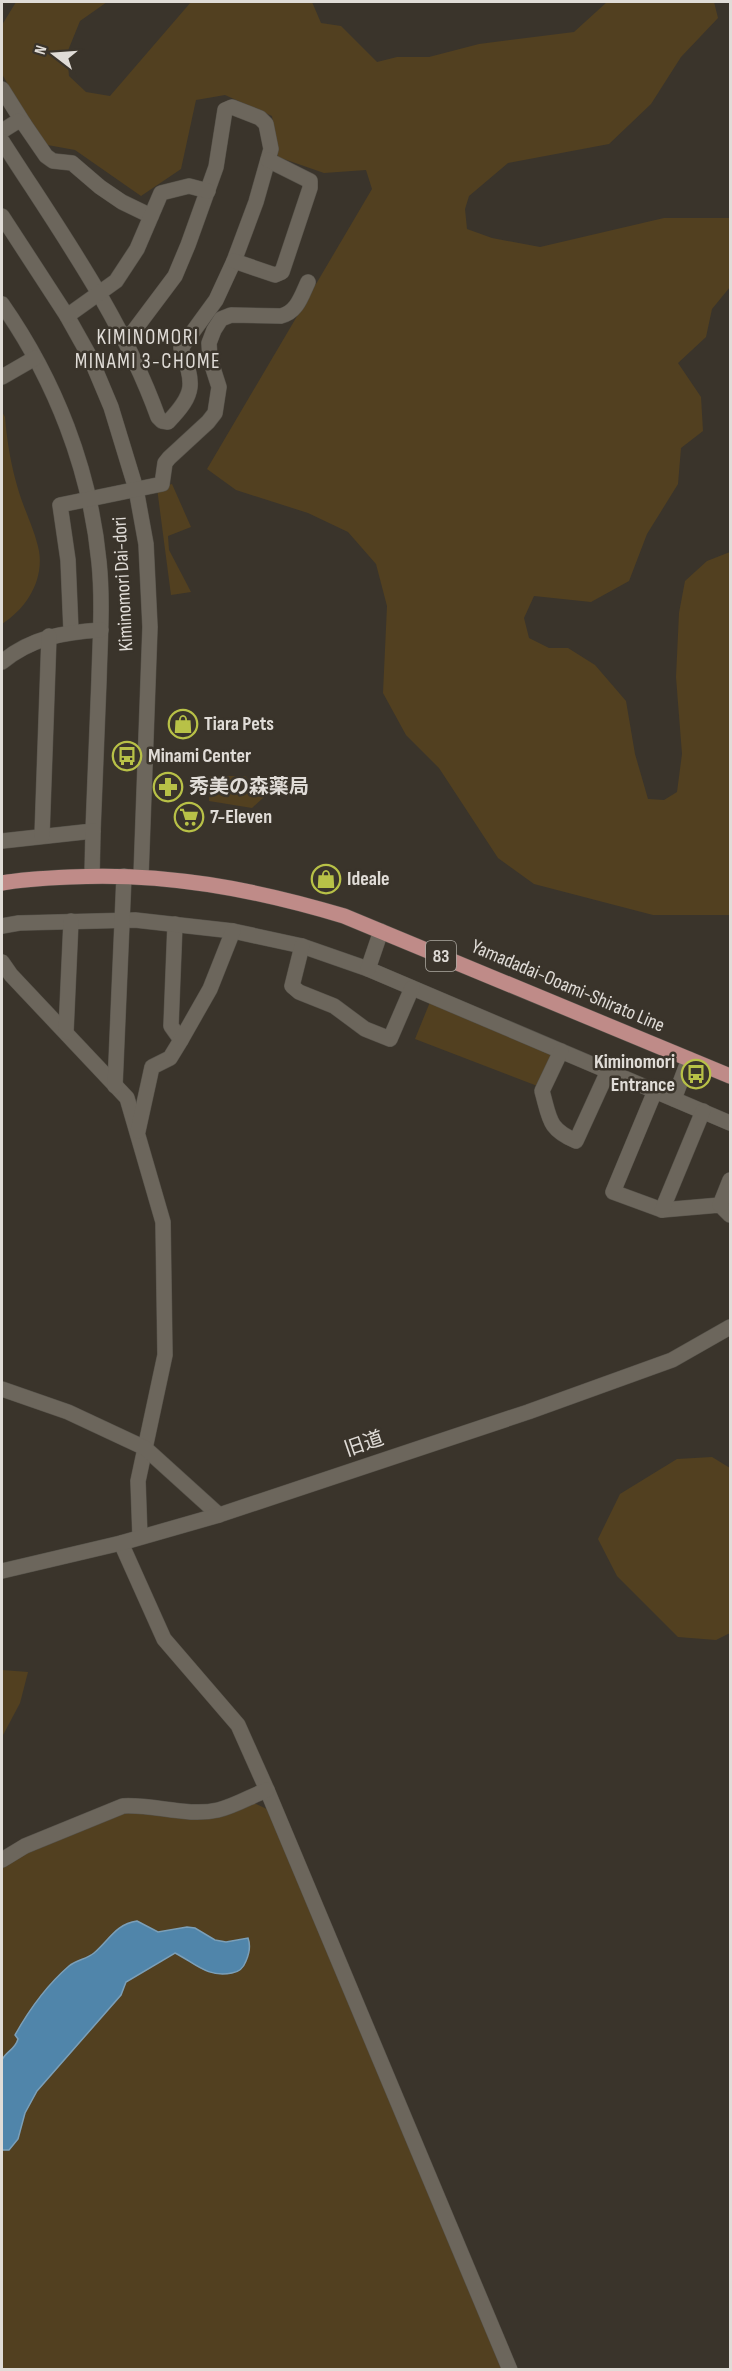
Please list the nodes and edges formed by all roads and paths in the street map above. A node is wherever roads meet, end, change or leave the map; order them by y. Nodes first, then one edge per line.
1 (2, 89) edge
2 (24, 124) junction
3 (2, 131) edge
4 (2, 141) edge
5 (268, 160) junction
6 (208, 191) junction
7 (2, 216) edge
8 (151, 216) junction
9 (2, 235) edge
10 (234, 261) junction
11 (308, 282) dead end
12 (100, 294) junction
13 (2, 304) edge
14 (67, 316) junction
15 (124, 338) junction
16 (35, 358) junction
17 (2, 377) edge
18 (131, 490) junction
19 (89, 499) junction
20 (101, 630) junction
21 (71, 631) junction
22 (49, 636) junction
23 (2, 662) edge
24 (93, 831) junction
25 (42, 836) junction
26 (2, 841) edge
27 (92, 876) junction
28 (132, 876) junction
29 (2, 883) edge
30 (123, 920) junction
31 (71, 921) junction
32 (175, 924) junction
33 (2, 926) edge
34 (381, 931) junction
35 (233, 932) junction
36 (302, 946) junction
37 (2, 962) edge
38 (368, 969) junction
39 (412, 988) junction
40 (66, 1032) junction
41 (181, 1040) junction
42 (561, 1051) junction
43 (689, 1059) junction
44 (608, 1071) junction
45 (730, 1076) edge
46 (116, 1086) junction
47 (655, 1091) junction
48 (674, 1099) junction
49 (136, 1108) junction
50 (703, 1112) junction
51 (730, 1123) edge
52 (730, 1180) edge
53 (662, 1210) junction
54 (725, 1210) edge
55 (730, 1328) edge
56 (2, 1389) edge
57 (145, 1448) junction
58 (219, 1515) junction
59 (140, 1537) junction
60 (121, 1543) junction
61 (2, 1571) edge
62 (267, 1790) junction
63 (2, 1860) edge
64 (510, 2370) edge

1 - 2 street
2 - 3 street
2 - 8 street
4 - 12 street
5 - 6 street
5 - 10 street
5 - 10 street
6 - 8 street
6 - 15 street
7 - 14 street, Kiminomori Dai-dori
8 - 12 street
9 - 18 street, Kiminomori Dai-dori
10 - 15 street
11 - 18 street
12 - 14 street
12 - 15 street
13 - 16 street
14 - 18 street, Kiminomori Dai-dori
16 - 17 street
16 - 19 street
18 - 19 street
18 - 28 street, Kiminomori Dai-dori
19 - 20 street
19 - 21 street
20 - 21 street
20 - 24 street
21 - 22 street
22 - 23 street
22 - 25 street
24 - 25 street
24 - 27 street
25 - 26 street
27 - 28 main road, Yamadadai-Ooami-Shirato Line / 83
27 - 29 main road, Yamadadai-Ooami-Shirato Line / 83
28 - 30 street, Kiminomori Dai-dori
28 - 34 main road, Yamadadai-Ooami-Shirato Line / 83
30 - 31 street
30 - 32 street
30 - 46 street, Kiminomori Dai-dori
31 - 33 street
31 - 40 street
32 - 35 street
32 - 41 street
34 - 38 street
34 - 43 main road, Yamadadai-Ooami-Shirato Line / 83
35 - 36 street
35 - 41 street
36 - 38 street
36 - 39 street
37 - 40 street
38 - 39 street
39 - 42 street
40 - 46 street
41 - 49 street
42 - 44 street
42 - 44 street
43 - 45 main road, Yamadadai-Ooami-Shirato Line / 83
43 - 48 street
44 - 47 street
46 - 49 street
47 - 48 street
47 - 53 street
48 - 50 street
49 - 57 street
50 - 51 street
50 - 53 street
52 - 54 street
53 - 54 street
55 - 58 street, 旧道
56 - 57 street
57 - 58 street
57 - 59 street
58 - 59 street, 旧道
59 - 60 street, 旧道
60 - 61 street, 旧道
60 - 62 street
62 - 63 street
62 - 64 street

